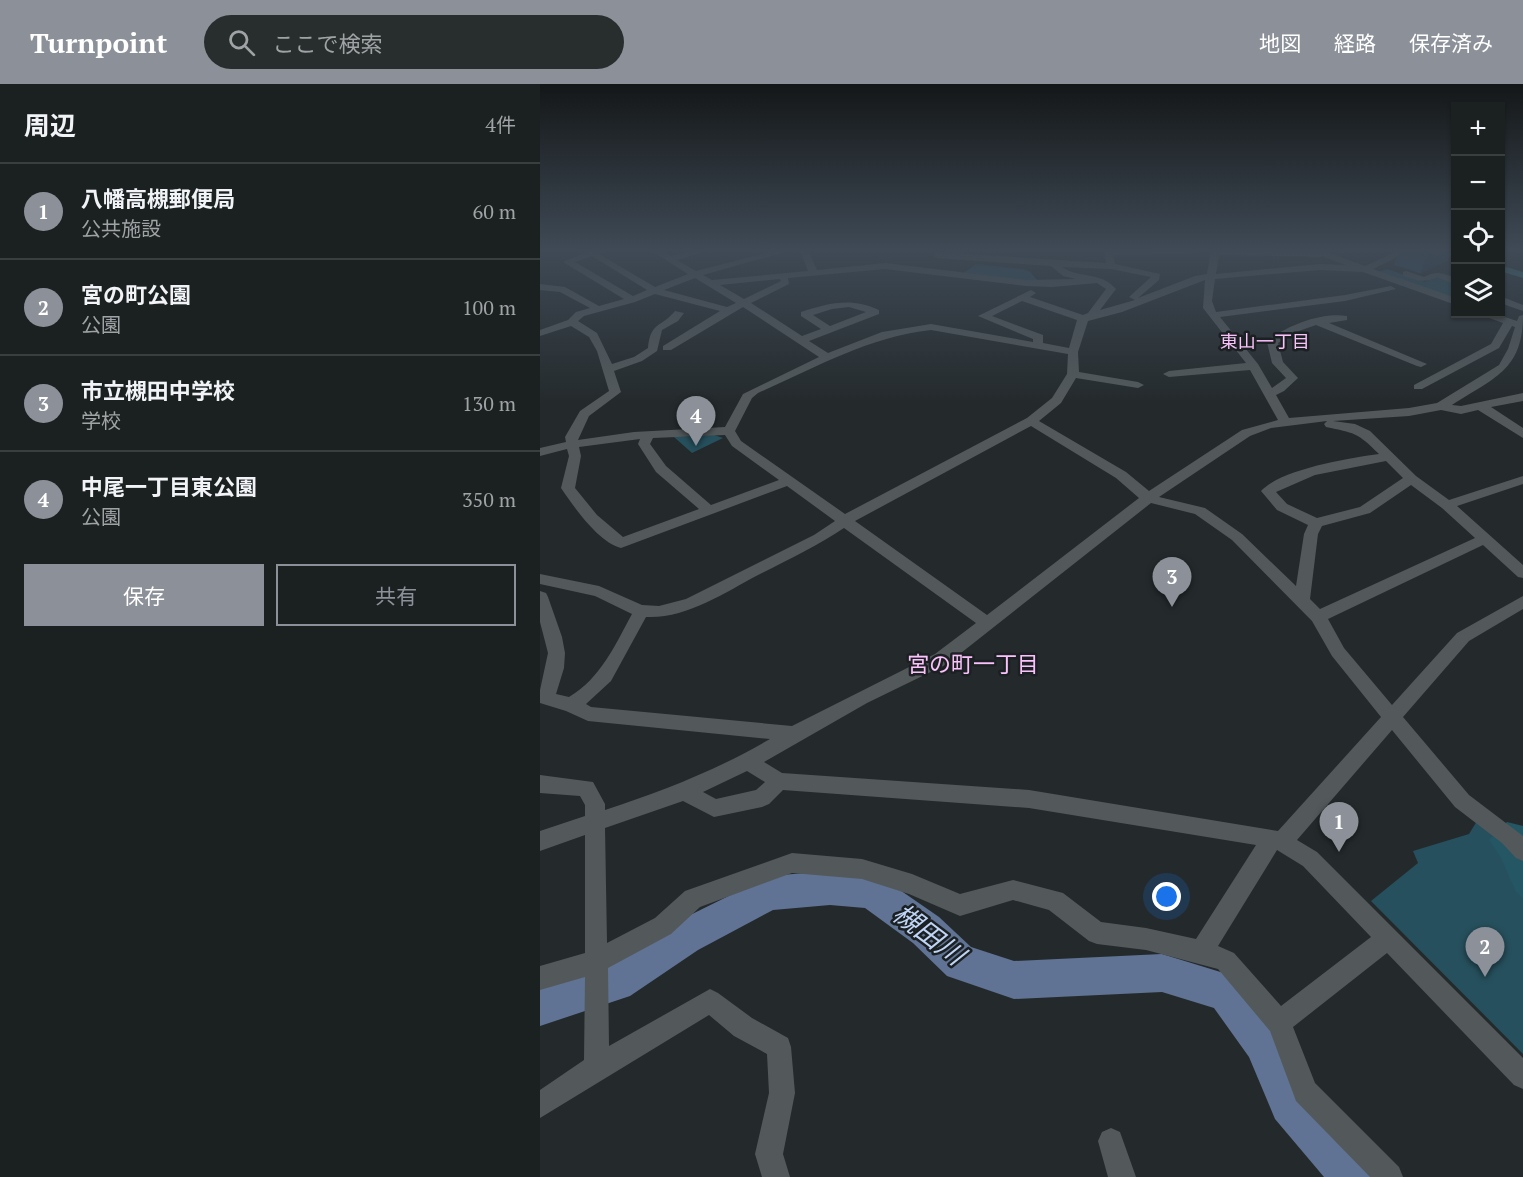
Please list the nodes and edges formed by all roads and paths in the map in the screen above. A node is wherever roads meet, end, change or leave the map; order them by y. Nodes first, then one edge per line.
1 (584, 301) edge
2 (628, 301) edge
3 (695, 301) edge
4 (741, 301) edge
5 (748, 301) edge
6 (1015, 301) edge
7 (1032, 301) edge
8 (1101, 301) edge
9 (1127, 301) edge
10 (1142, 301) edge
11 (1206, 301) edge
12 (1323, 301) edge
13 (699, 302) joint
14 (744, 303) junction
15 (1505, 304) edge
16 (598, 309) junction
17 (728, 310) junction
18 (1505, 311) edge
19 (1109, 312) junction
20 (679, 313) dead end
21 (1213, 315) junction
22 (1087, 317) junction
23 (1343, 318) dead end
24 (1519, 318) edge
25 (572, 322) junction
26 (1316, 322) junction
27 (830, 330) junction
28 (540, 333) edge
29 (802, 340) junction
30 (1036, 345) junction
31 (667, 348) dead end
32 (1073, 352) junction
33 (828, 358) junction
34 (1421, 364) dead end
35 (1254, 366) junction
36 (608, 369) junction
37 (1073, 374) junction
38 (1169, 374) dead end
39 (1138, 386) dead end
40 (1418, 387) dead end
41 (1270, 393) junction
42 (1522, 399) edge
43 (1441, 406) junction
44 (1482, 407) junction
45 (1303, 418) junction
46 (1031, 421) junction
47 (1285, 422) junction
48 (729, 431) junction
49 (1523, 434) edge
50 (647, 436) junction
51 (573, 443) junction
52 (540, 452) edge
53 (1386, 457) junction
54 (1411, 479) junction
55 (1523, 480) edge
56 (788, 481) junction
57 (1148, 498) junction
58 (1447, 505) junction
59 (709, 510) junction
60 (846, 520) junction
61 (1317, 523) junction
62 (1486, 538) junction
63 (1523, 573) edge
64 (540, 579) edge
65 (540, 597) edge
66 (1302, 599) junction
67 (1523, 603) edge
68 (641, 611) junction
69 (1318, 617) junction
70 (987, 623) junction
71 (543, 703) edge
72 (571, 705) junction
73 (1392, 719) junction
74 (794, 734) junction
75 (748, 762) junction
76 (779, 781) junction
77 (540, 784) edge
78 (684, 792) junction
79 (596, 822) junction
80 (540, 841) edge
81 (1277, 841) junction
82 (1523, 851) edge
83 (1388, 938) junction
84 (1201, 953) junction
85 (540, 978) edge
86 (597, 980) junction
87 (1279, 1023) junction
88 (597, 1067) junction
89 (1523, 1076) edge
90 (540, 1105) edge
91 (1111, 1141) dead end
92 (776, 1177) edge
93 (1122, 1177) edge
94 (1389, 1177) edge

1 - 16 street
2 - 16 street
3 - 13 street
4 - 14 street
5 - 14 street
6 - 30 street
7 - 22 street
8 - 22 street
9 - 19 street
10 - 19 street
11 - 21 street
12 - 21 street
13 - 17 street
14 - 17 street
14 - 29 street
15 - 24 street
16 - 25 street
17 - 31 street
18 - 24 street
19 - 22 street
20 - 36 street
21 - 35 street
22 - 32 street
23 - 26 street
24 - 40 street
24 - 43 street
25 - 28 street
25 - 36 street
26 - 34 street
26 - 41 street
27 - 27 street
27 - 29 street
29 - 33 street
30 - 32 street
30 - 33 street
32 - 37 street
33 - 48 street
35 - 38 street
35 - 41 street
36 - 51 street
37 - 39 street
37 - 46 street
41 - 47 street
42 - 44 street
43 - 44 street
43 - 45 street
44 - 49 street
45 - 47 street
45 - 53 street
46 - 57 street
46 - 60 street
47 - 57 street
48 - 50 street
48 - 56 street
50 - 51 street
50 - 59 street
51 - 52 street
51 - 59 street
53 - 54 street
53 - 61 street
54 - 58 street
54 - 61 street
55 - 58 street
56 - 59 street
56 - 60 street
57 - 66 street
57 - 70 street
58 - 62 street
60 - 68 street
60 - 70 street
61 - 66 street
62 - 63 street
62 - 69 street
64 - 68 street
65 - 71 street
66 - 69 street
67 - 73 street
68 - 72 street
69 - 73 street
70 - 74 street
71 - 72 street
72 - 74 street
73 - 81 street
73 - 82 street
74 - 75 street
75 - 76 street
75 - 78 street
76 - 78 street
76 - 81 street
77 - 79 street
78 - 79 street
79 - 80 street
79 - 86 street
81 - 83 street
81 - 84 street
83 - 87 street
83 - 89 street
84 - 86 street
84 - 87 street
85 - 86 street
86 - 88 street
87 - 94 street
88 - 90 street
88 - 92 street
91 - 93 street

